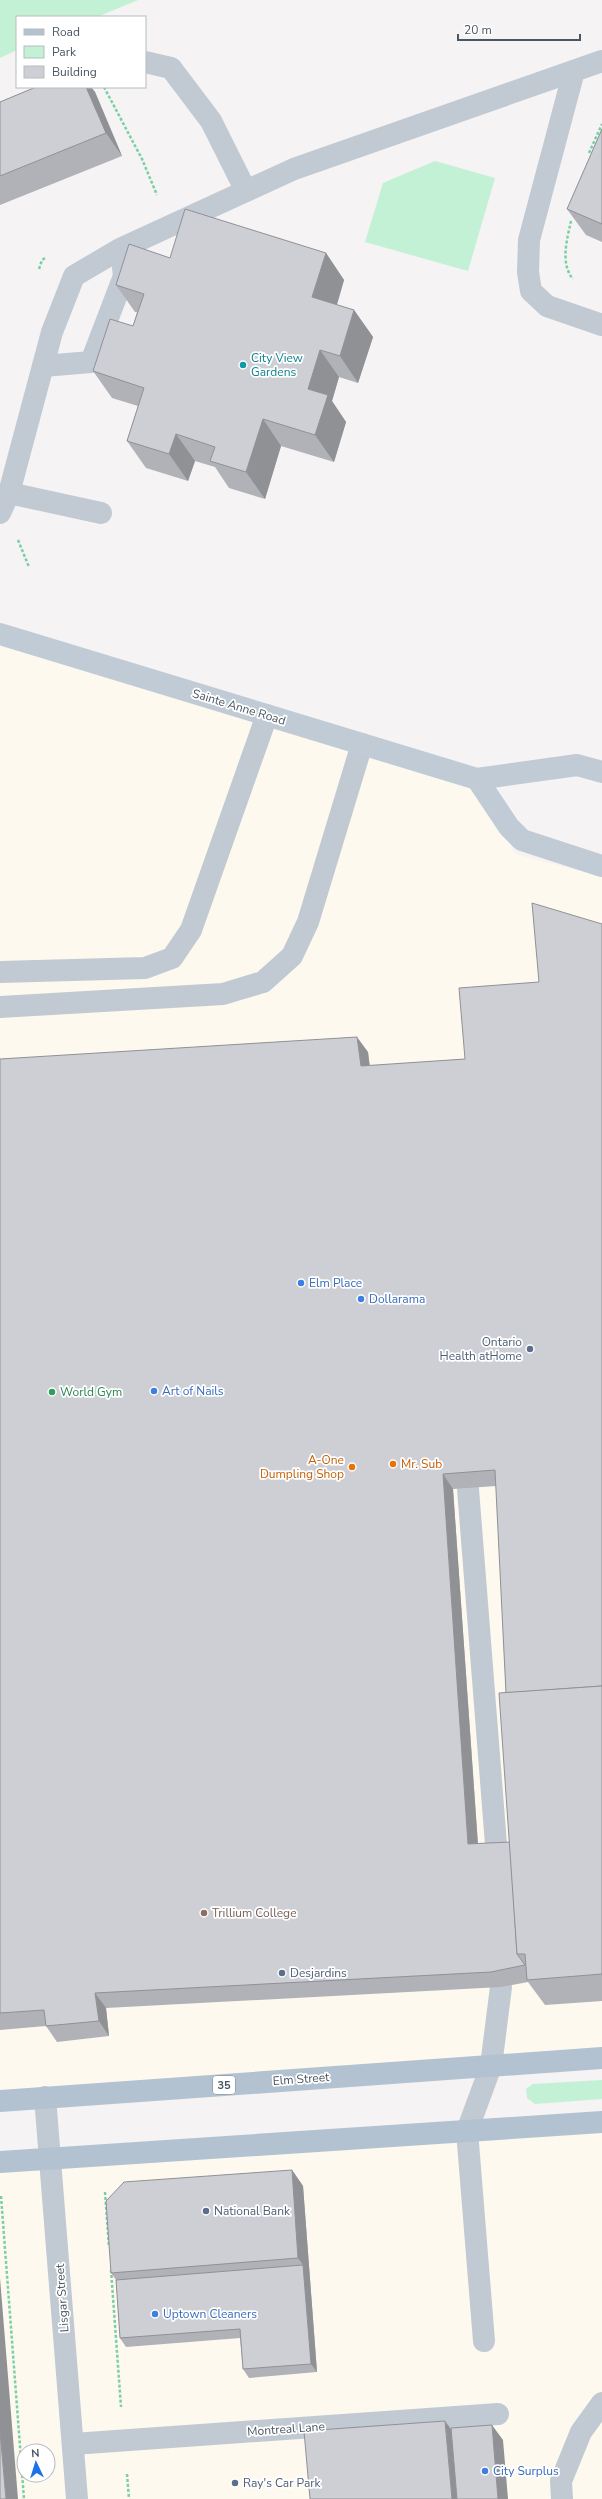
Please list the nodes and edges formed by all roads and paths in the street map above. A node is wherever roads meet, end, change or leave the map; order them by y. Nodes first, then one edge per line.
1 (602, 61) edge
2 (146, 62) edge
3 (574, 71) junction
4 (105, 88) edge
5 (602, 124) edge
6 (587, 157) dead end
7 (142, 159) dead end
8 (246, 191) junction
9 (572, 216) edge
10 (120, 249) junction
11 (578, 284) dead end
12 (602, 326) edge
13 (43, 366) junction
14 (9, 493) junction
15 (34, 499) junction
16 (0, 513) edge
17 (101, 513) dead end
18 (29, 567) dead end
19 (0, 634) edge
20 (267, 715) junction
21 (362, 744) junction
22 (602, 772) edge
23 (477, 779) junction
24 (602, 866) edge
25 (0, 972) edge
26 (0, 1007) edge
27 (468, 1489) edge
28 (497, 1857) edge
29 (502, 1987) edge
30 (602, 2058) edge
31 (491, 2066) junction
32 (45, 2097) junction
33 (0, 2101) edge
34 (602, 2122) edge
35 (467, 2131) junction
36 (51, 2160) junction
37 (0, 2162) edge
38 (105, 2192) dead end
39 (1, 2196) dead end
40 (110, 2254) edge
41 (110, 2262) edge
42 (484, 2341) dead end
43 (602, 2403) edge
44 (498, 2414) dead end
45 (124, 2440) junction
46 (73, 2444) junction
47 (24, 2499) edge
48 (77, 2499) edge
49 (129, 2499) edge
50 (562, 2499) edge

1 - 3 street
2 - 8 street
3 - 8 street
3 - 12 street
4 - 7 path
5 - 6 path
8 - 10 street
9 - 11 path
10 - 13 street
10 - 13 street
13 - 14 street
14 - 15 street
14 - 16 street
15 - 17 street
15 - 18 path
19 - 20 main road, Sainte Anne Road
20 - 21 main road, Sainte Anne Road
20 - 25 street
21 - 23 main road, Sainte Anne Road
21 - 26 street
22 - 23 main road, Sainte Anne Road
23 - 24 main road
27 - 28 street
29 - 31 street
30 - 31 main road, Elm Street / 35
31 - 32 main road, Elm Street / 35
31 - 35 street
32 - 33 main road, Elm Street / 35
32 - 36 street, Lisgar Street
34 - 35 main road
35 - 36 main road
35 - 42 street
36 - 37 main road
36 - 46 street, Lisgar Street
38 - 40 path
39 - 47 path
41 - 45 path
43 - 50 street
44 - 45 street, Montreal Lane
45 - 46 street, Montreal Lane
45 - 49 path
46 - 48 street, Lisgar Street

